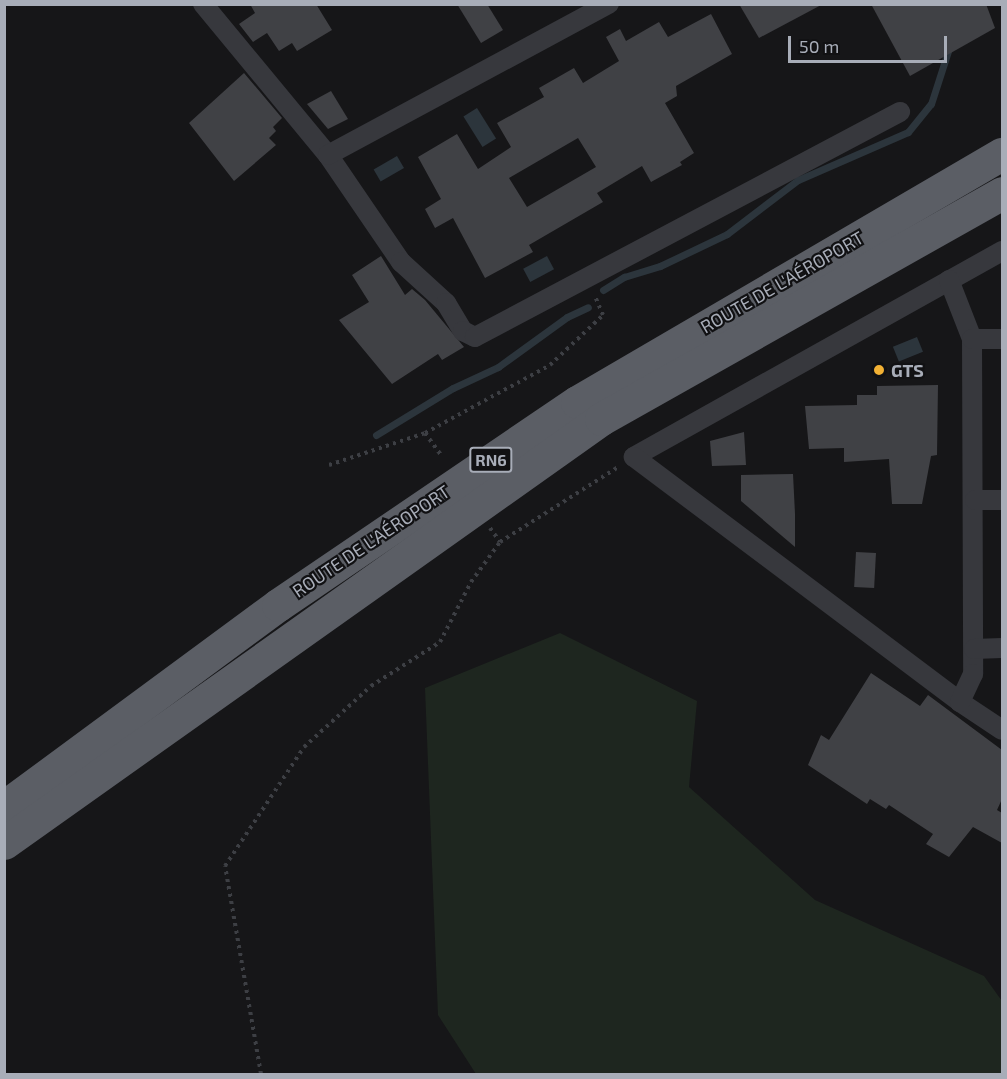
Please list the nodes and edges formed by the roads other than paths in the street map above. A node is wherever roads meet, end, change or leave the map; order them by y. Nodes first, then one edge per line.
1 (203, 4) edge
2 (609, 4) edge
3 (900, 112) dead end
4 (1002, 154) edge
5 (328, 155) junction
6 (1002, 193) edge
7 (1002, 250) edge
8 (949, 280) junction
9 (972, 339) junction
10 (1002, 339) edge
11 (975, 500) junction
12 (1002, 500) edge
13 (1002, 648) edge
14 (974, 649) junction
15 (960, 702) junction
16 (1002, 730) edge
17 (4, 807) edge
18 (4, 843) edge

1 - 5 street
2 - 5 street
3 - 5 street
4 - 17 highway, ROUTE DE L'AÉROPORT / RN6
6 - 18 highway, ROUTE DE L'AÉROPORT / RN6
7 - 8 street
8 - 9 street
8 - 15 street
9 - 10 street
9 - 11 street
11 - 12 street
11 - 14 street
13 - 14 street
14 - 15 street
15 - 16 street

